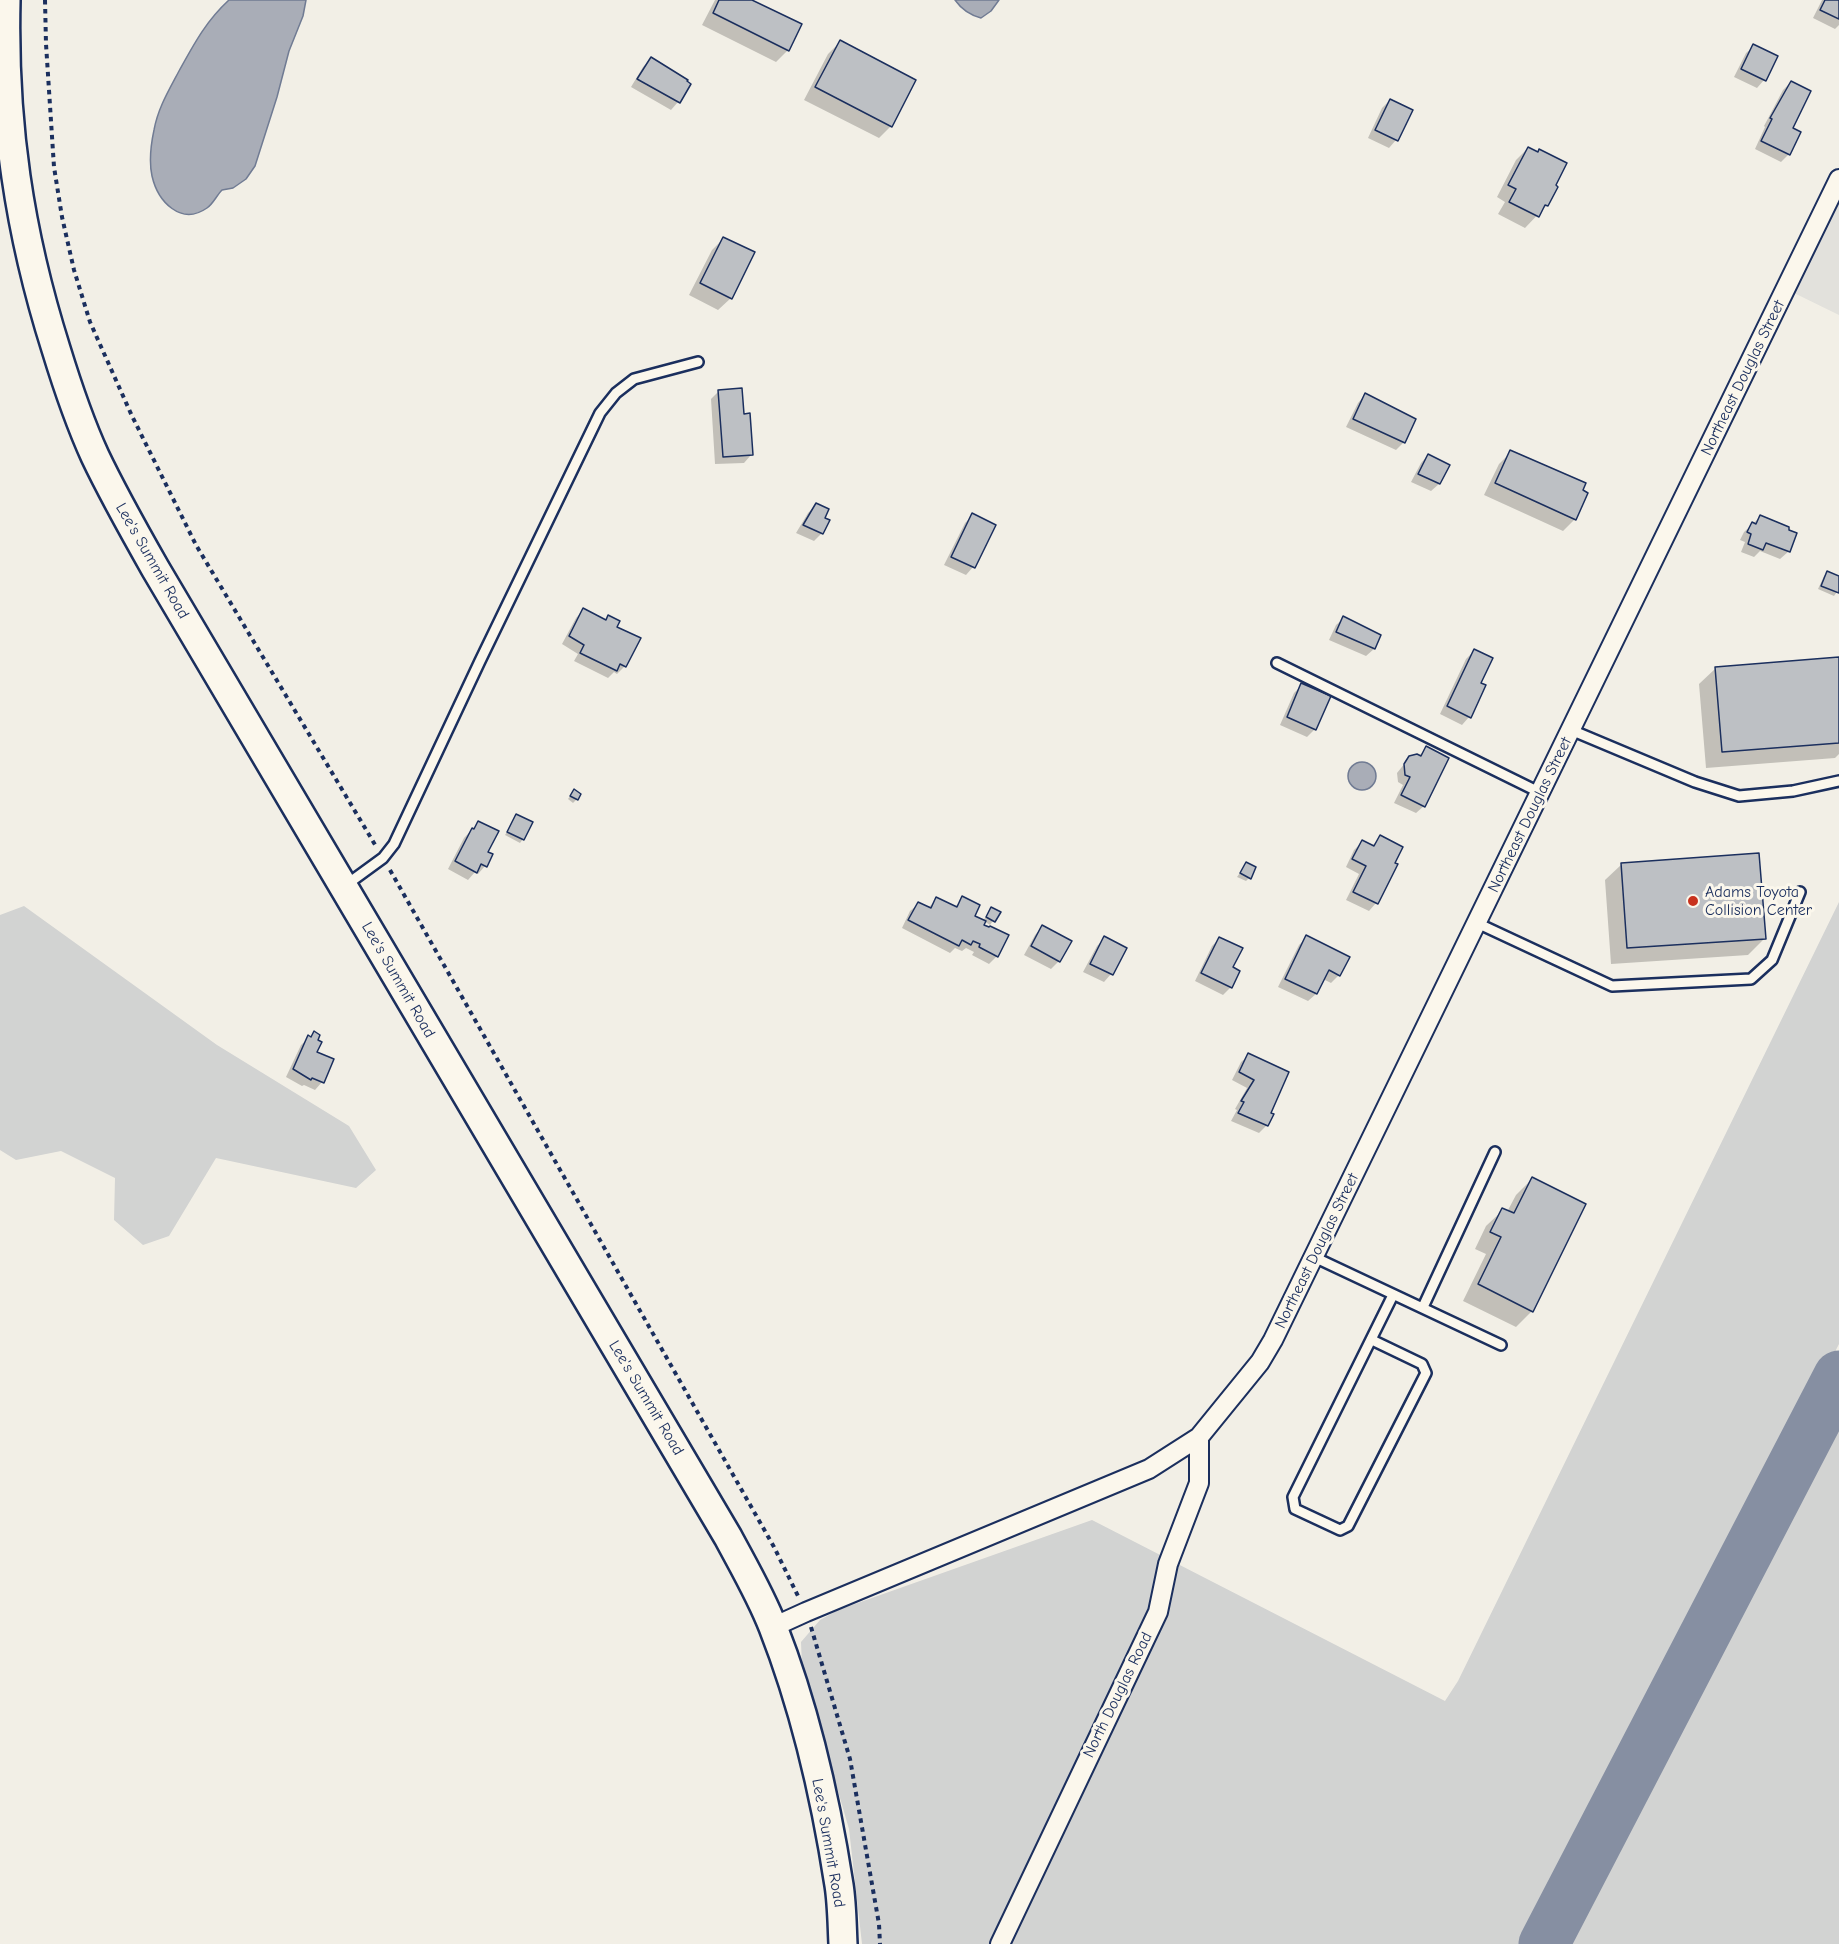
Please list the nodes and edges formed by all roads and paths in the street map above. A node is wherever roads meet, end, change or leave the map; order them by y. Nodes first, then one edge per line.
1 (6, 0) edge
2 (45, 0) edge
3 (1839, 179) edge
4 (698, 362) dead end
5 (1277, 663) dead end
6 (1571, 730) junction
7 (1839, 781) edge
8 (1541, 793) junction
9 (383, 858) junction
10 (344, 887) junction
11 (1800, 892) dead end
12 (1477, 923) junction
13 (1495, 1152) dead end
14 (1314, 1257) junction
15 (1393, 1295) junction
16 (1423, 1307) junction
17 (1372, 1340) junction
18 (1502, 1345) dead end
19 (1198, 1437) junction
20 (806, 1612) junction
21 (773, 1627) junction
22 (843, 1944) edge
23 (880, 1944) edge
24 (1000, 1944) edge

1 - 10 main road, Lee's Summit Road
2 - 9 path
3 - 6 street, Northeast Douglas Street
4 - 9 lane
5 - 8 lane
6 - 7 lane
6 - 8 street, Northeast Douglas Street
8 - 12 street, Northeast Douglas Street
9 - 10 lane
9 - 20 path
10 - 21 main road, Lee's Summit Road
11 - 12 lane
12 - 14 street, Northeast Douglas Street
13 - 16 lane
14 - 15 lane
14 - 19 street, Northeast Douglas Street
15 - 16 lane
15 - 17 lane
16 - 18 lane
17 - 17 lane
19 - 20 street, Northeast Douglas Street
19 - 24 street, North Douglas Road
20 - 21 street, Northeast Douglas Street
20 - 23 path
21 - 22 main road, Lee's Summit Road

